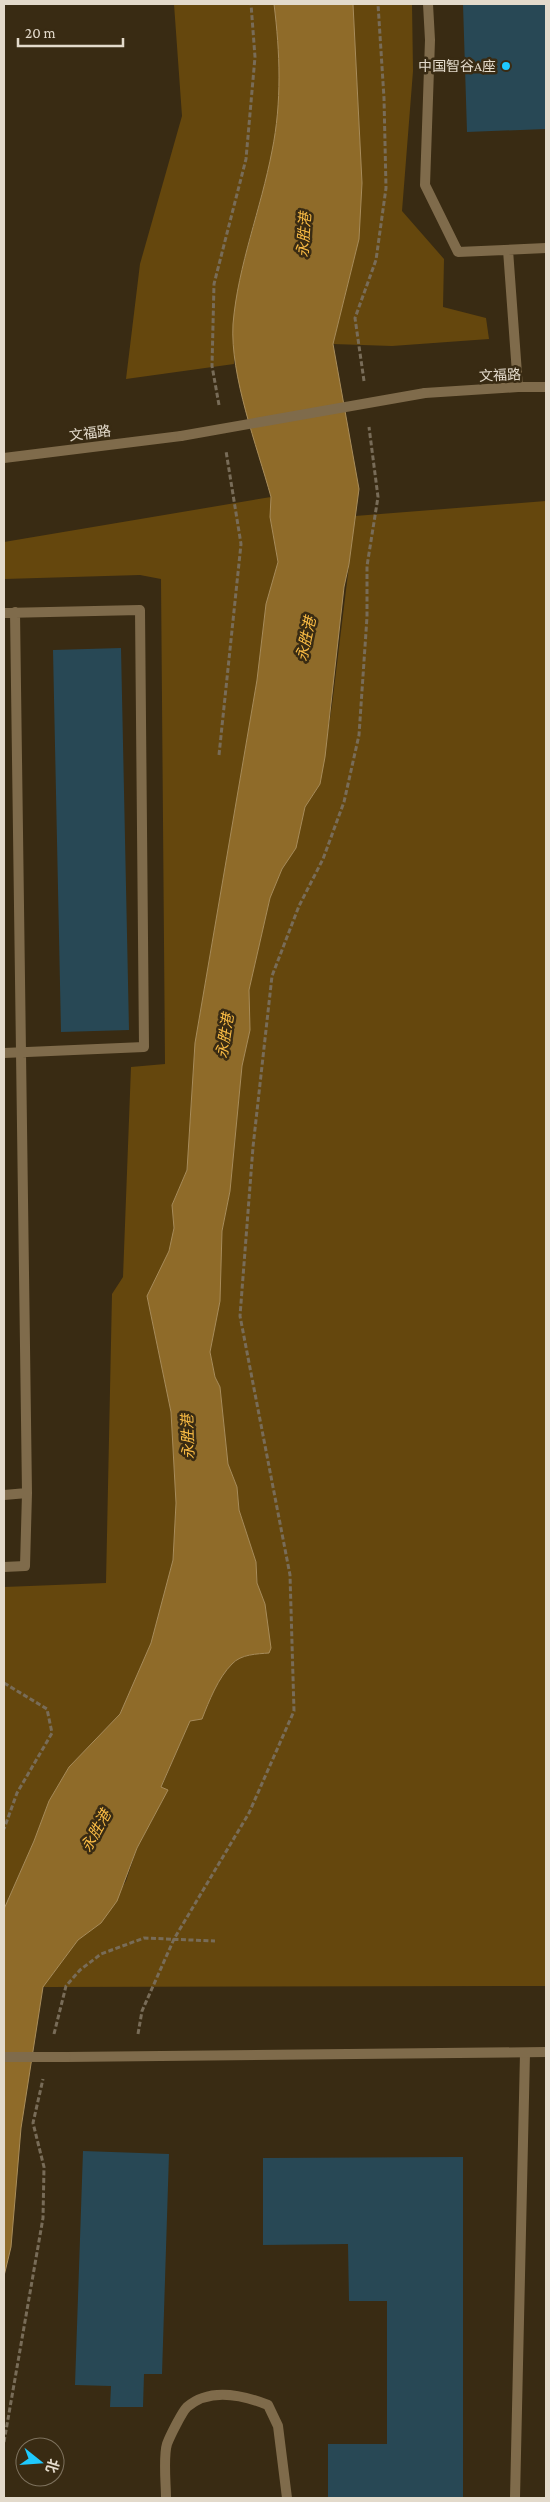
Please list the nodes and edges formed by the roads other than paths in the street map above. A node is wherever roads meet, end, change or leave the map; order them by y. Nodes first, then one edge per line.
1 (428, 4) edge
2 (546, 248) edge
3 (508, 250) junction
4 (518, 387) junction
5 (546, 388) edge
6 (4, 458) edge
7 (15, 612) junction
8 (4, 613) edge
9 (21, 1052) junction
10 (4, 1053) edge
11 (27, 1493) junction
12 (4, 1495) edge
13 (4, 1567) edge
14 (546, 2052) edge
15 (525, 2053) junction
16 (4, 2058) edge
17 (166, 2498) edge
18 (288, 2498) edge
19 (515, 2498) edge

1 - 3 street
2 - 3 street
3 - 4 street
4 - 5 street, 文福路
4 - 6 street, 文福路, bridge
7 - 8 street
7 - 9 street
7 - 9 street
9 - 10 street
9 - 11 street
11 - 12 street
11 - 13 street
14 - 15 street
15 - 16 street, bridge
15 - 19 street
17 - 18 street

